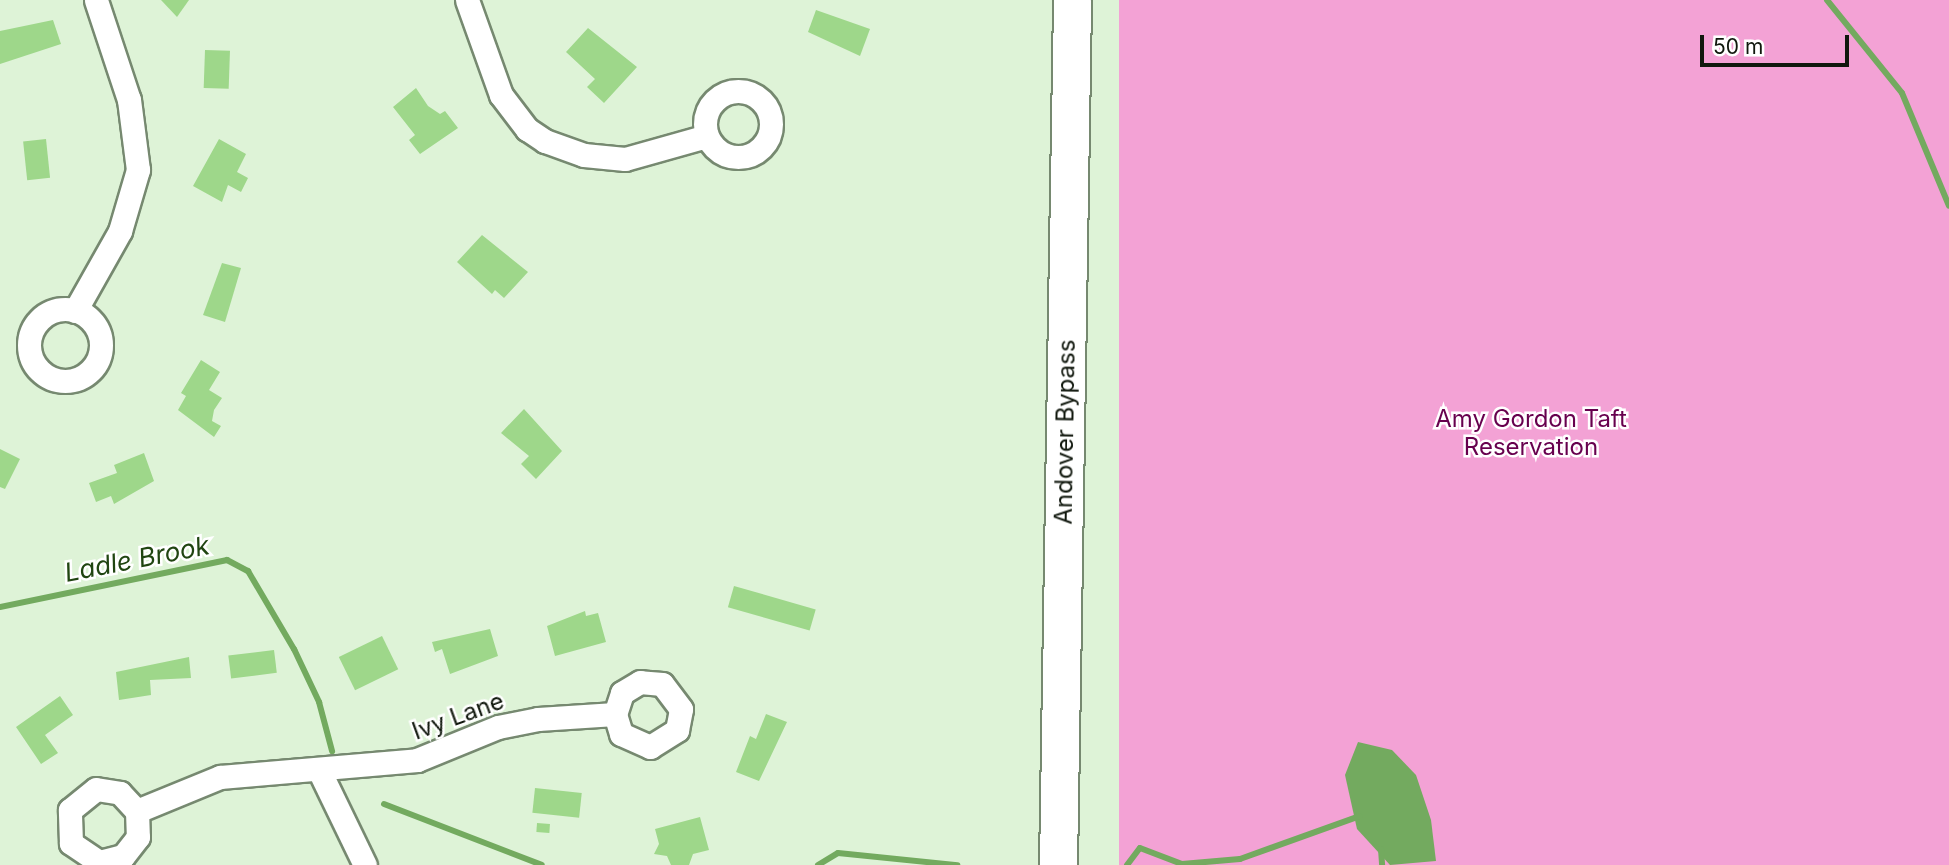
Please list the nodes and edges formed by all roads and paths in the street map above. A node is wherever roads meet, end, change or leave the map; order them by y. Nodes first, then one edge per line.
1 (96, 0) edge
2 (467, 0) edge
3 (1072, 0) edge
4 (707, 136) dead end
5 (75, 311) dead end
6 (615, 714) dead end
7 (320, 772) junction
8 (137, 811) dead end
9 (365, 865) edge
10 (1058, 865) edge

1 - 5 street
2 - 4 street
3 - 10 main road, Andover Bypass
6 - 7 street, Ivy Lane
7 - 8 street, Ivy Lane
7 - 9 street

